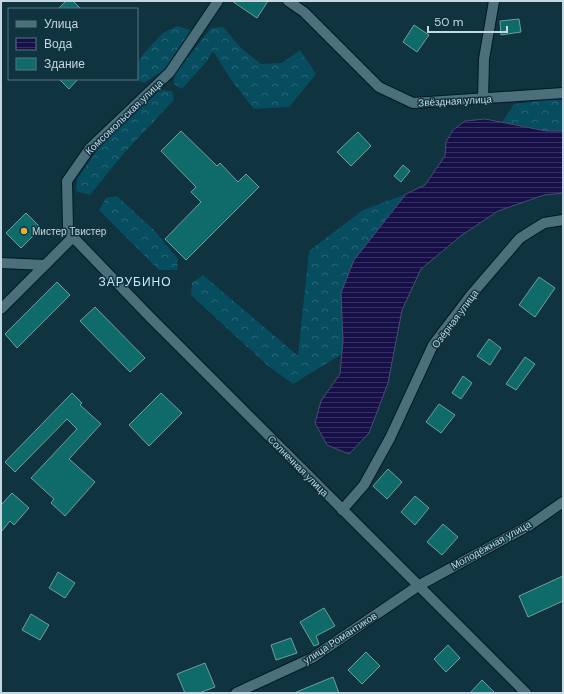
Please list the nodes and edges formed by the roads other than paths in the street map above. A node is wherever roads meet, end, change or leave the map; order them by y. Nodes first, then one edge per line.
1 (218, 1) edge
2 (288, 1) edge
3 (494, 1) edge
4 (563, 93) edge
5 (483, 99) junction
6 (563, 220) edge
7 (73, 237) junction
8 (1, 263) edge
9 (45, 265) junction
10 (1, 309) edge
11 (563, 502) edge
12 (342, 510) junction
13 (563, 510) edge
14 (550, 511) junction
15 (418, 586) junction
16 (236, 693) edge
17 (526, 693) edge

1 - 7 street, Комсомольская улица
2 - 5 street, Звёздная улица
3 - 5 street
4 - 5 street, Звёздная улица
6 - 12 street, Озёрная улица
7 - 9 street
7 - 12 street, Солнечная улица
8 - 9 street
9 - 10 street
11 - 14 street, Молодёжная улица
12 - 15 street, Солнечная улица
13 - 14 street
14 - 15 street, Молодёжная улица
15 - 16 street, улица Романтиков
15 - 17 street, Солнечная улица

